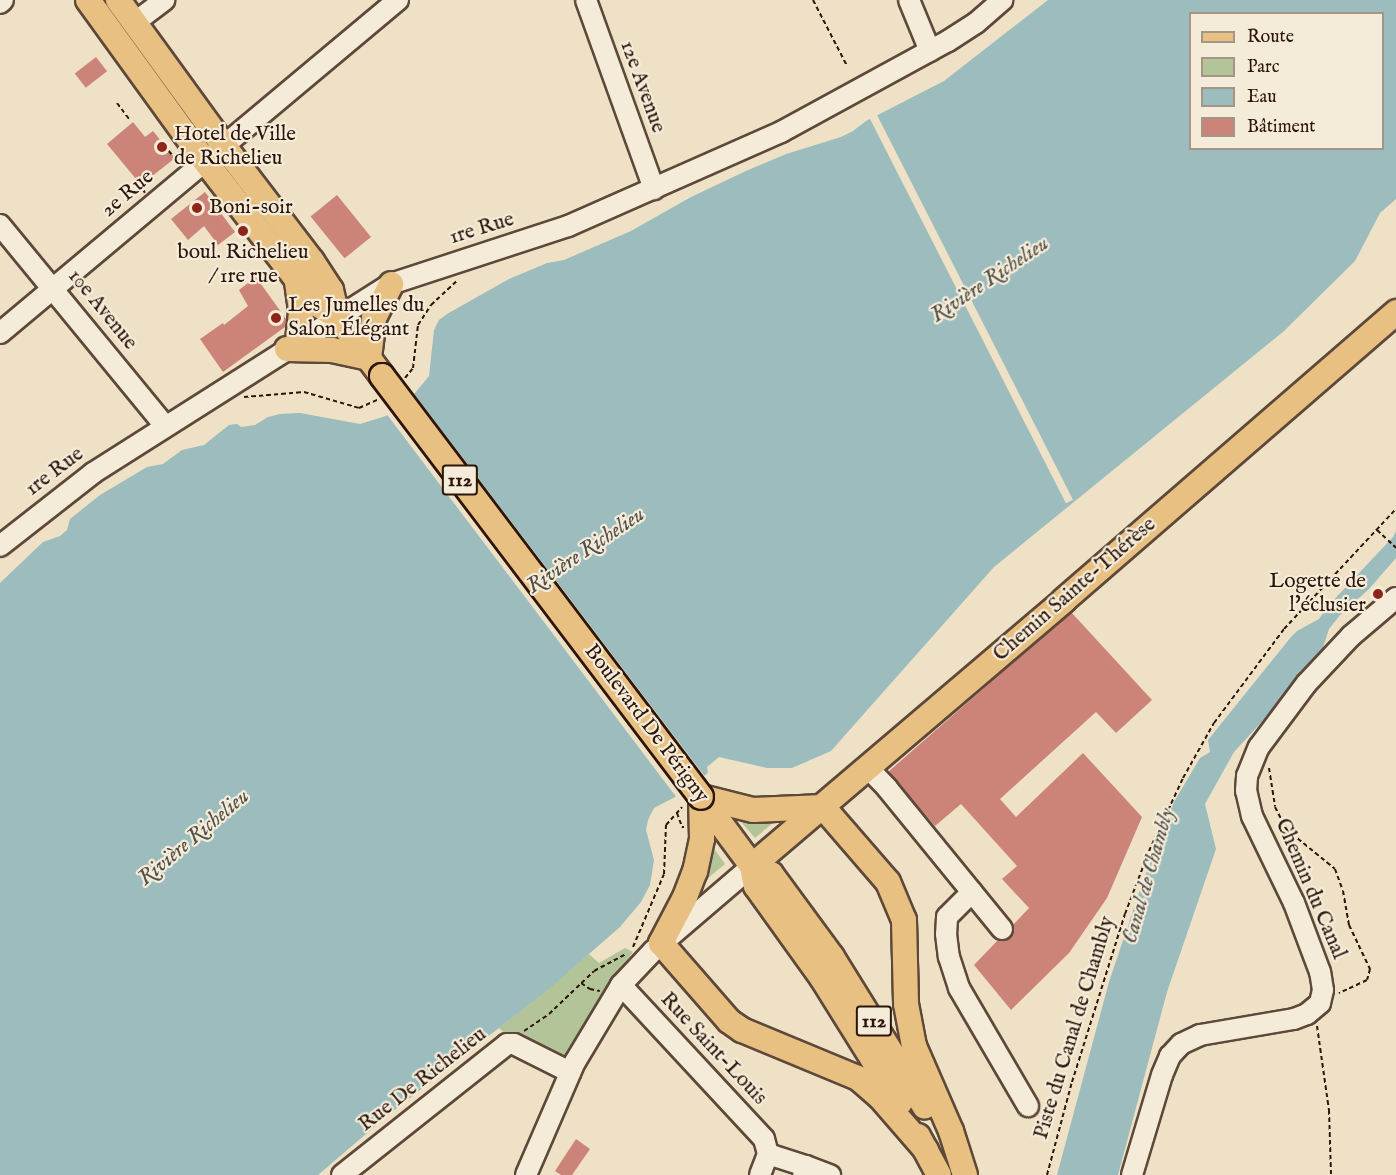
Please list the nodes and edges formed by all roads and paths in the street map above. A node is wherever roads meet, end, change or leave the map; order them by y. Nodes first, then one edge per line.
1 (88, 0) edge
2 (118, 0) edge
3 (164, 0) edge
4 (398, 0) edge
5 (586, 0) edge
6 (813, 0) edge
7 (909, 0) edge
8 (1002, 0) edge
9 (134, 23) junction
10 (930, 51) junction
11 (847, 66) dead end
12 (117, 104) dead end
13 (130, 120) dead end
14 (168, 142) dead end
15 (224, 146) junction
16 (194, 164) junction
17 (654, 189) junction
18 (0, 225) edge
19 (297, 279) junction
20 (391, 284) junction
21 (53, 288) junction
22 (1396, 312) edge
23 (337, 316) junction
24 (0, 333) edge
25 (292, 345) junction
26 (369, 358) junction
27 (165, 426) junction
28 (1396, 509) edge
29 (1377, 530) junction
30 (0, 546) edge
31 (1396, 548) edge
32 (1396, 598) edge
33 (1256, 754) junction
34 (868, 768) junction
35 (693, 801) junction
36 (823, 807) junction
37 (676, 812) junction
38 (682, 825) dead end
39 (752, 866) junction
40 (972, 892) junction
41 (1002, 929) dead end
42 (661, 943) junction
43 (633, 947) dead end
44 (616, 961) dead end
45 (581, 983) junction
46 (612, 988) junction
47 (1322, 997) junction
48 (1316, 1020) dead end
49 (520, 1034) dead end
50 (570, 1072) junction
51 (1028, 1106) dead end
52 (926, 1150) junction
53 (768, 1151) junction
54 (804, 1171) edge
55 (342, 1175) edge
56 (526, 1175) edge
57 (760, 1175) edge
58 (830, 1175) edge
59 (939, 1175) edge
60 (964, 1175) edge
61 (1047, 1175) edge
62 (1132, 1175) edge
63 (1331, 1175) edge

1 - 16 main road, 112
2 - 9 main road, 112
3 - 9 street
4 - 15 street, 2e Rue
5 - 17 street, 12e Avenue
6 - 11 path
7 - 10 street
8 - 10 street, 1re Rue
9 - 15 main road, 112
10 - 17 street, 1re Rue
12 - 13 path
14 - 16 path
15 - 16 street, 2e Rue
15 - 23 main road, 112
16 - 19 main road, 112
16 - 21 street, 2e Rue
17 - 20 street, 1re Rue
18 - 21 street, 10e Avenue
19 - 23 main road, 112
19 - 25 main road
20 - 23 street, 1re Rue
20 - 26 main road
21 - 24 street, 2e Rue
21 - 27 street, 10e Avenue
22 - 34 main road, Chemin Sainte-Thérèse
23 - 25 street, 1re Rue
23 - 26 main road, 112
25 - 26 main road
25 - 27 street, 1re Rue
26 - 35 main road, Boulevard De Périgny / 112, bridge
27 - 30 street, 1re Rue
28 - 29 path, Piste du Canal de Chambly
29 - 31 path
29 - 61 path, Piste du Canal de Chambly
32 - 33 street, Chemin du Canal
33 - 47 street, Chemin du Canal
33 - 47 path
34 - 36 main road, Chemin Sainte-Thérèse
34 - 40 street
35 - 36 main road
35 - 37 path
35 - 39 main road, Boulevard De Périgny / 112
35 - 42 main road
36 - 39 main road, Chemin Sainte-Thérèse
36 - 60 main road
37 - 38 path
37 - 43 path
39 - 42 street
39 - 52 main road, Boulevard De Périgny / 112
39 - 60 main road, Boulevard De Périgny / 112
40 - 41 street
40 - 51 street
42 - 46 street
42 - 52 main road
44 - 45 path
45 - 46 path
45 - 49 path
46 - 50 street
46 - 53 street, Rue Saint-Louis
47 - 62 street
48 - 63 path
50 - 55 street, Rue De Richelieu
50 - 56 street
52 - 59 main road, Boulevard De Périgny / 112
53 - 54 street
53 - 57 street
54 - 58 street

